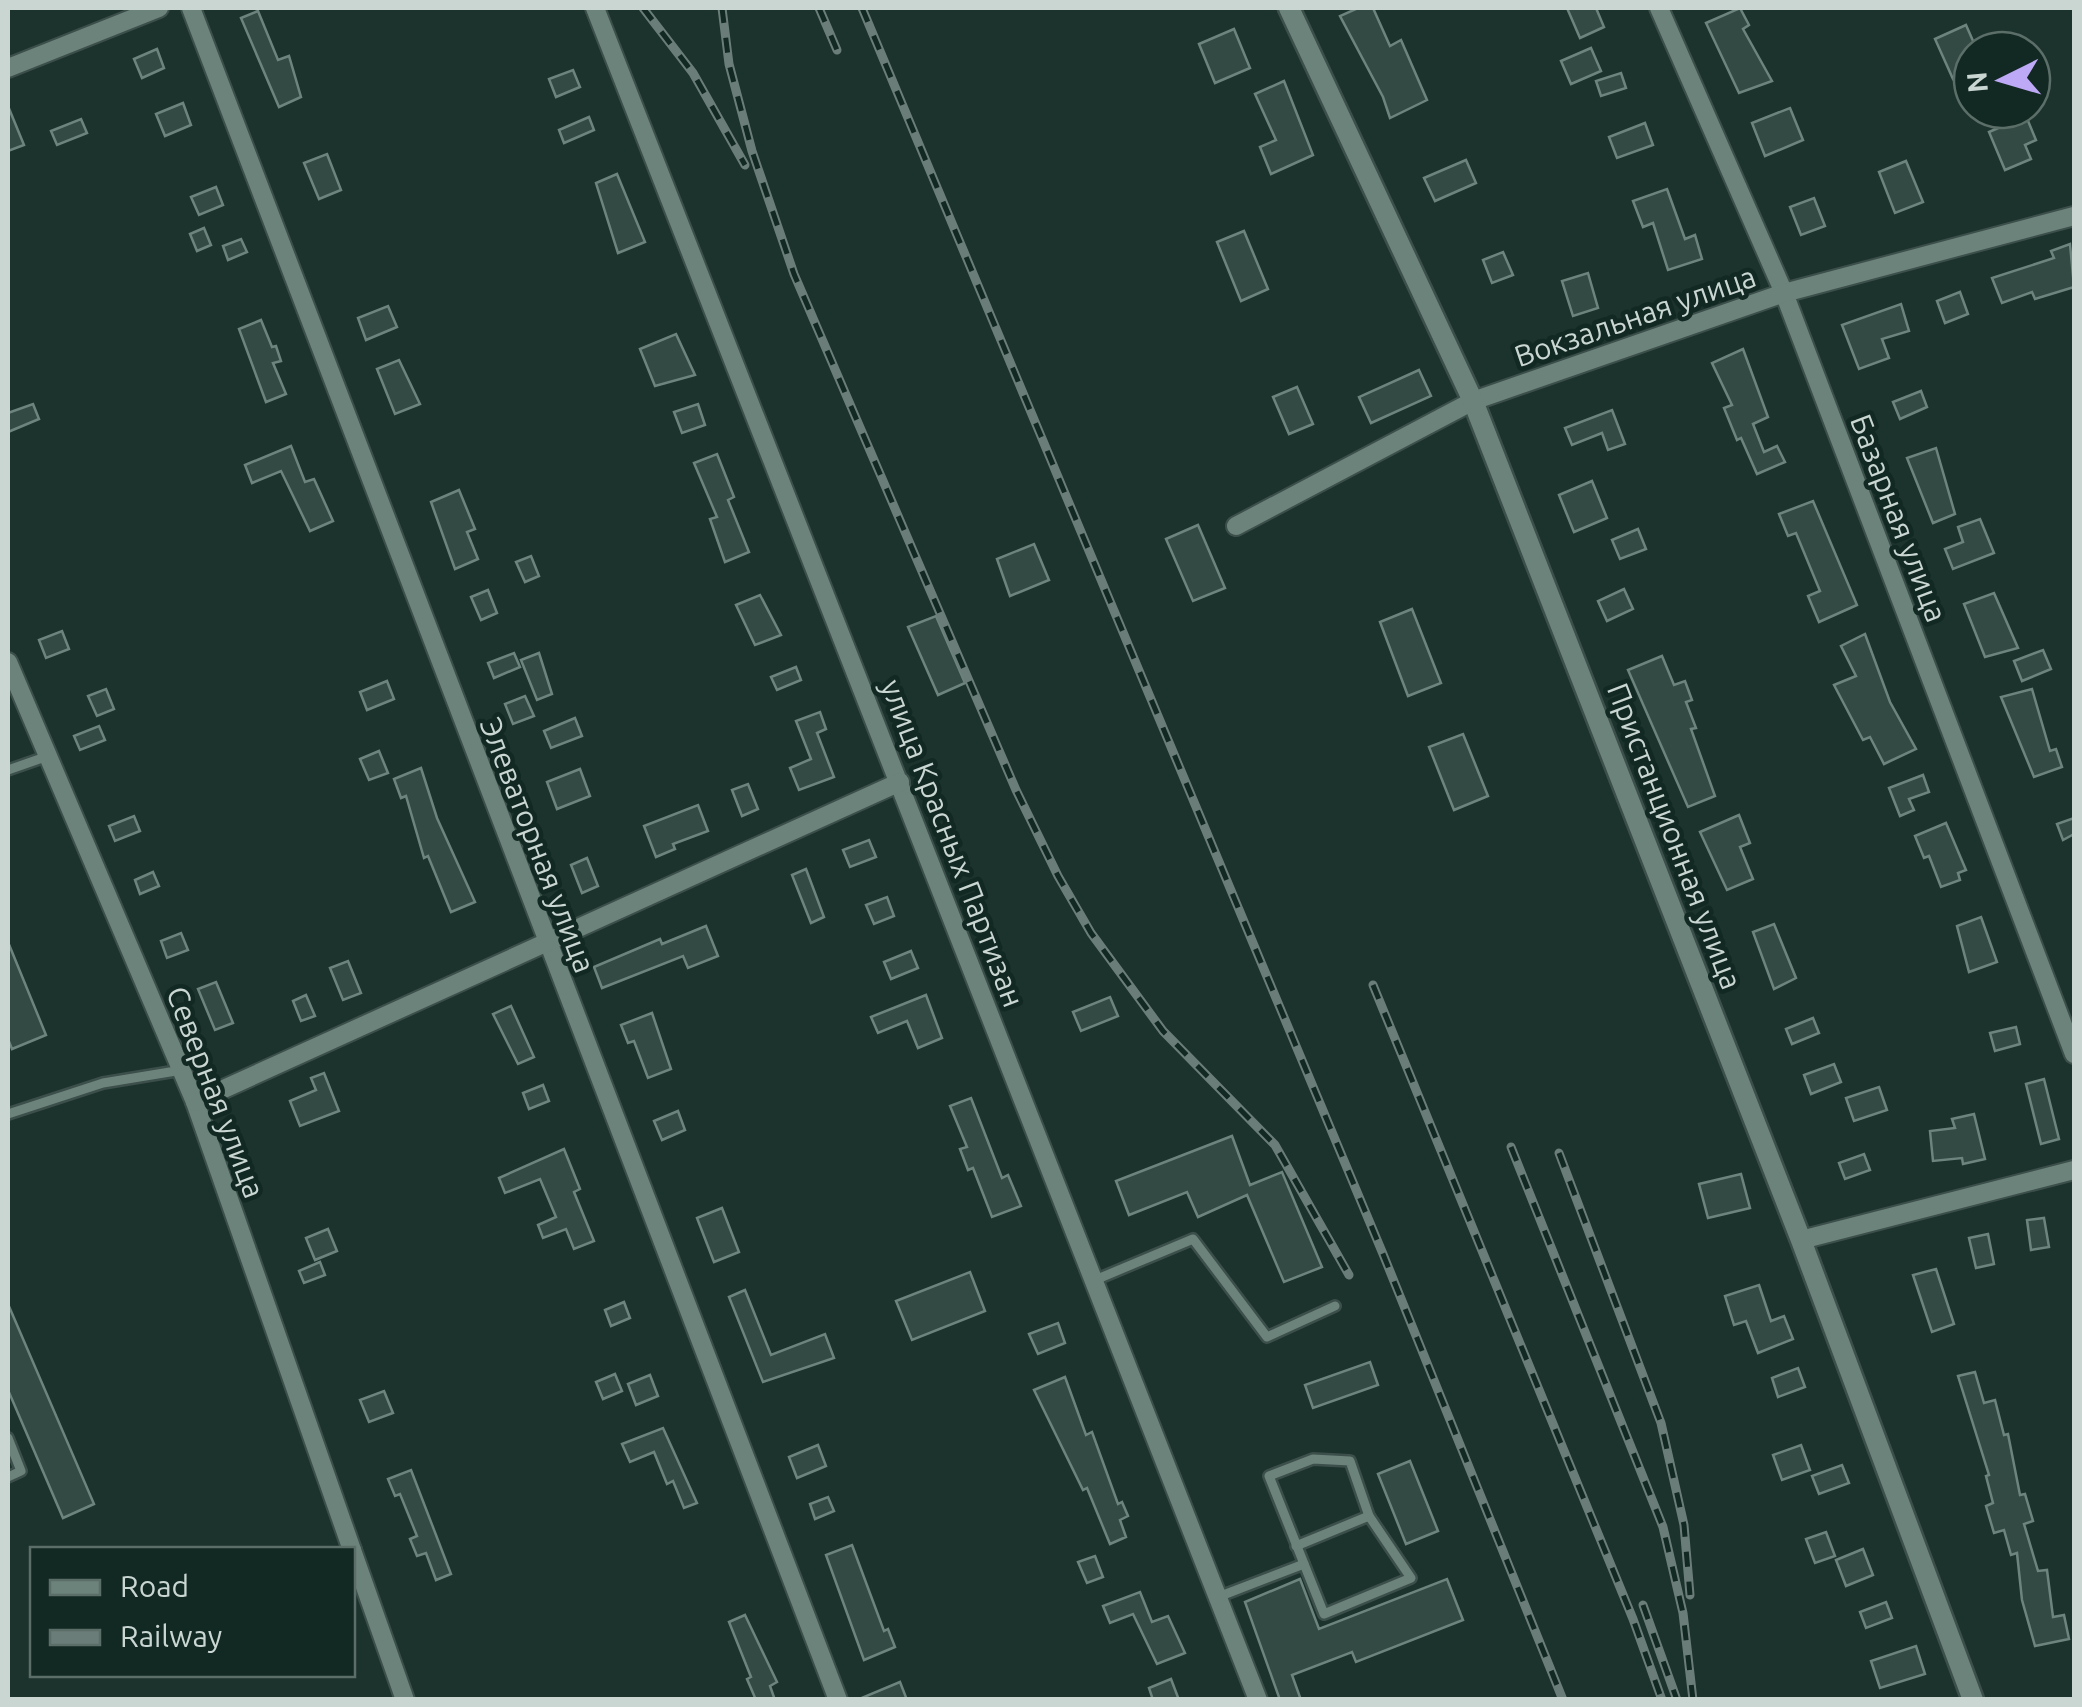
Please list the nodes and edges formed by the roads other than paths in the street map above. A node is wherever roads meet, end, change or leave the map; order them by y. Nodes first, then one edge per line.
1 (159, 8) edge
2 (191, 8) edge
3 (595, 8) edge
4 (1289, 8) edge
5 (1659, 8) edge
6 (8, 68) edge
7 (2074, 216) edge
8 (1784, 293) junction
9 (1473, 401) junction
10 (1236, 526) dead end
11 (8, 662) edge
12 (48, 756) junction
13 (8, 770) edge
14 (900, 782) junction
15 (546, 945) junction
16 (2074, 1054) edge
17 (182, 1070) junction
18 (195, 1102) junction
19 (8, 1114) edge
20 (2074, 1170) edge
21 (1801, 1240) junction
22 (1094, 1280) junction
23 (1335, 1306) dead end
24 (8, 1438) edge
25 (8, 1477) edge
26 (1368, 1516) junction
27 (1296, 1546) junction
28 (351, 1547) edge
29 (355, 1558) edge
30 (1304, 1564) junction
31 (1218, 1597) junction
32 (405, 1700) edge
33 (838, 1700) edge
34 (1258, 1700) edge
35 (1973, 1700) edge

1 - 6 street
2 - 15 street, Элеваторная улица
3 - 14 street, улица Красных Партизан
4 - 9 street, Пристанционная улица
5 - 8 street, Базарная улица
7 - 8 street, Вокзальная улица
8 - 9 street, Вокзальная улица
8 - 16 street, Базарная улица
9 - 10 street, Вокзальная улица
9 - 21 street, Пристанционная улица
11 - 12 street, Северная улица
12 - 13 lane
12 - 17 street, Северная улица
14 - 15 street
14 - 22 street, улица Красных Партизан
15 - 18 street
15 - 33 street, Элеваторная улица
17 - 18 street, Северная улица
17 - 19 lane
18 - 28 street, Северная улица
20 - 21 street
21 - 35 street, Пристанционная улица
22 - 23 lane
22 - 31 street, улица Красных Партизан
24 - 25 lane
26 - 27 lane
26 - 27 lane
26 - 30 lane
27 - 30 lane
29 - 32 street, Северная улица
30 - 31 lane
31 - 34 street, улица Красных Партизан

